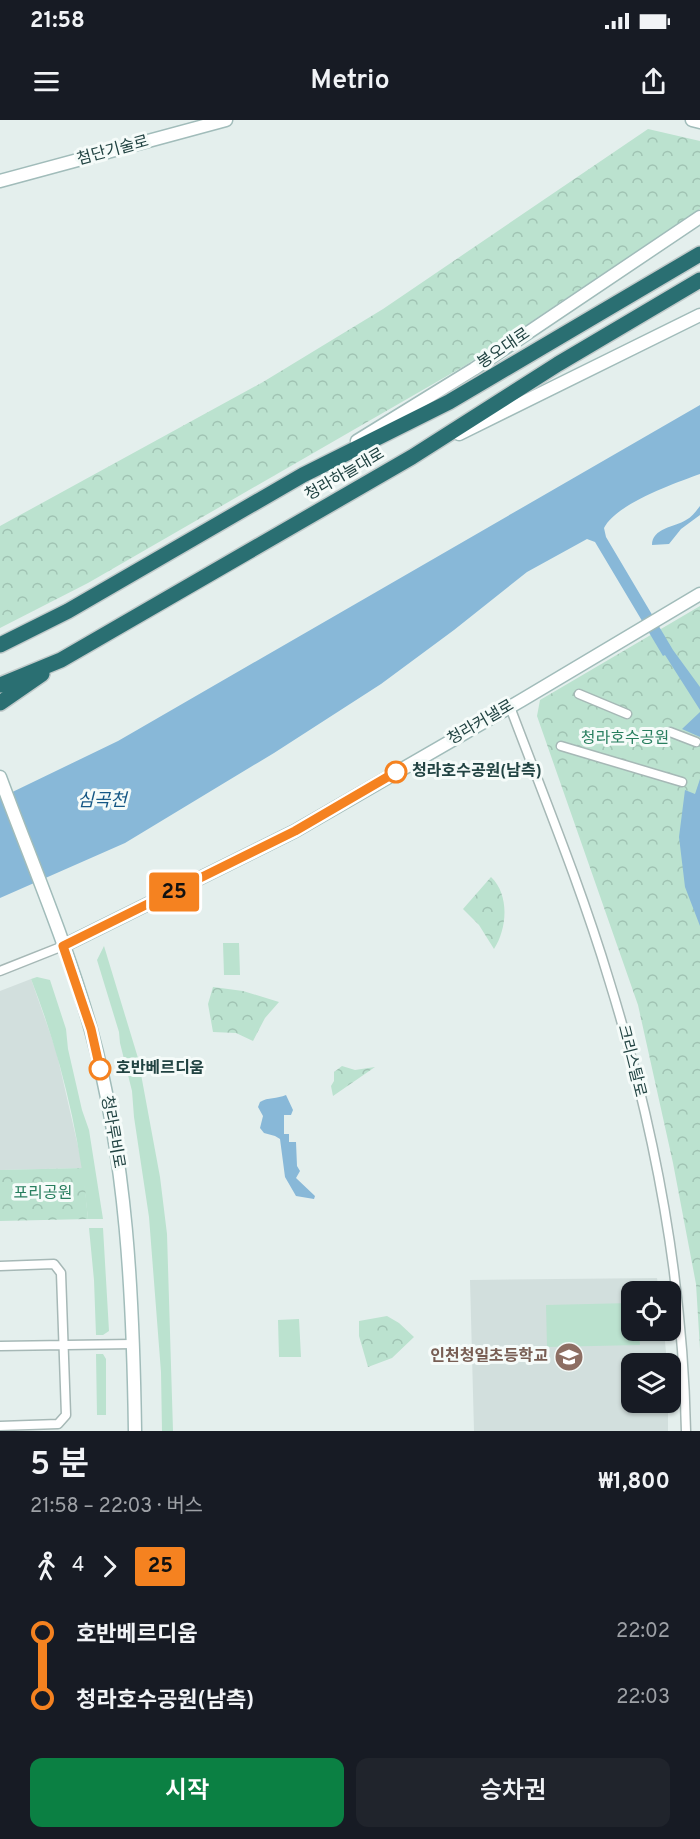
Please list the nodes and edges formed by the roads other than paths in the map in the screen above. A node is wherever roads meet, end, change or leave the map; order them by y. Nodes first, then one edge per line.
1 (226, 120) edge
2 (693, 120) edge
3 (700, 122) edge
4 (0, 182) edge
5 (700, 217) edge
6 (700, 254) edge
7 (700, 280) edge
8 (700, 315) edge
9 (412, 457) junction
10 (303, 475) junction
11 (700, 594) edge
12 (0, 645) edge
13 (61, 660) junction
14 (0, 685) edge
15 (579, 694) dead end
16 (0, 703) edge
17 (510, 707) junction
18 (627, 714) dead end
19 (670, 732) dead end
20 (696, 742) dead end
21 (561, 746) dead end
22 (0, 777) edge
23 (682, 782) dead end
24 (63, 946) junction
25 (0, 971) edge
26 (0, 1266) edge
27 (133, 1344) junction
28 (64, 1345) junction
29 (0, 1346) edge
30 (0, 1426) edge
31 (135, 1431) edge
32 (686, 1431) edge

1 - 4 street, 첨단기술로
2 - 3 street
5 - 10 street, 봉오대로
6 - 10 highway, 청라하늘대로
7 - 9 highway, 청라하늘대로
8 - 9 street
9 - 13 highway, 청라하늘대로
10 - 12 highway, 청라하늘대로
11 - 17 street, 청라커낼로
13 - 14 highway, 청라하늘대로
13 - 16 highway
15 - 18 street
17 - 24 street, 청라커낼로
17 - 32 street, 크리스탈로
19 - 20 street
21 - 23 street
22 - 24 street, 청라루비로
24 - 25 street, 청라커낼로
24 - 27 street, 청라루비로
26 - 28 street
27 - 28 street
27 - 31 street, 청라루비로
28 - 29 street
28 - 30 street

